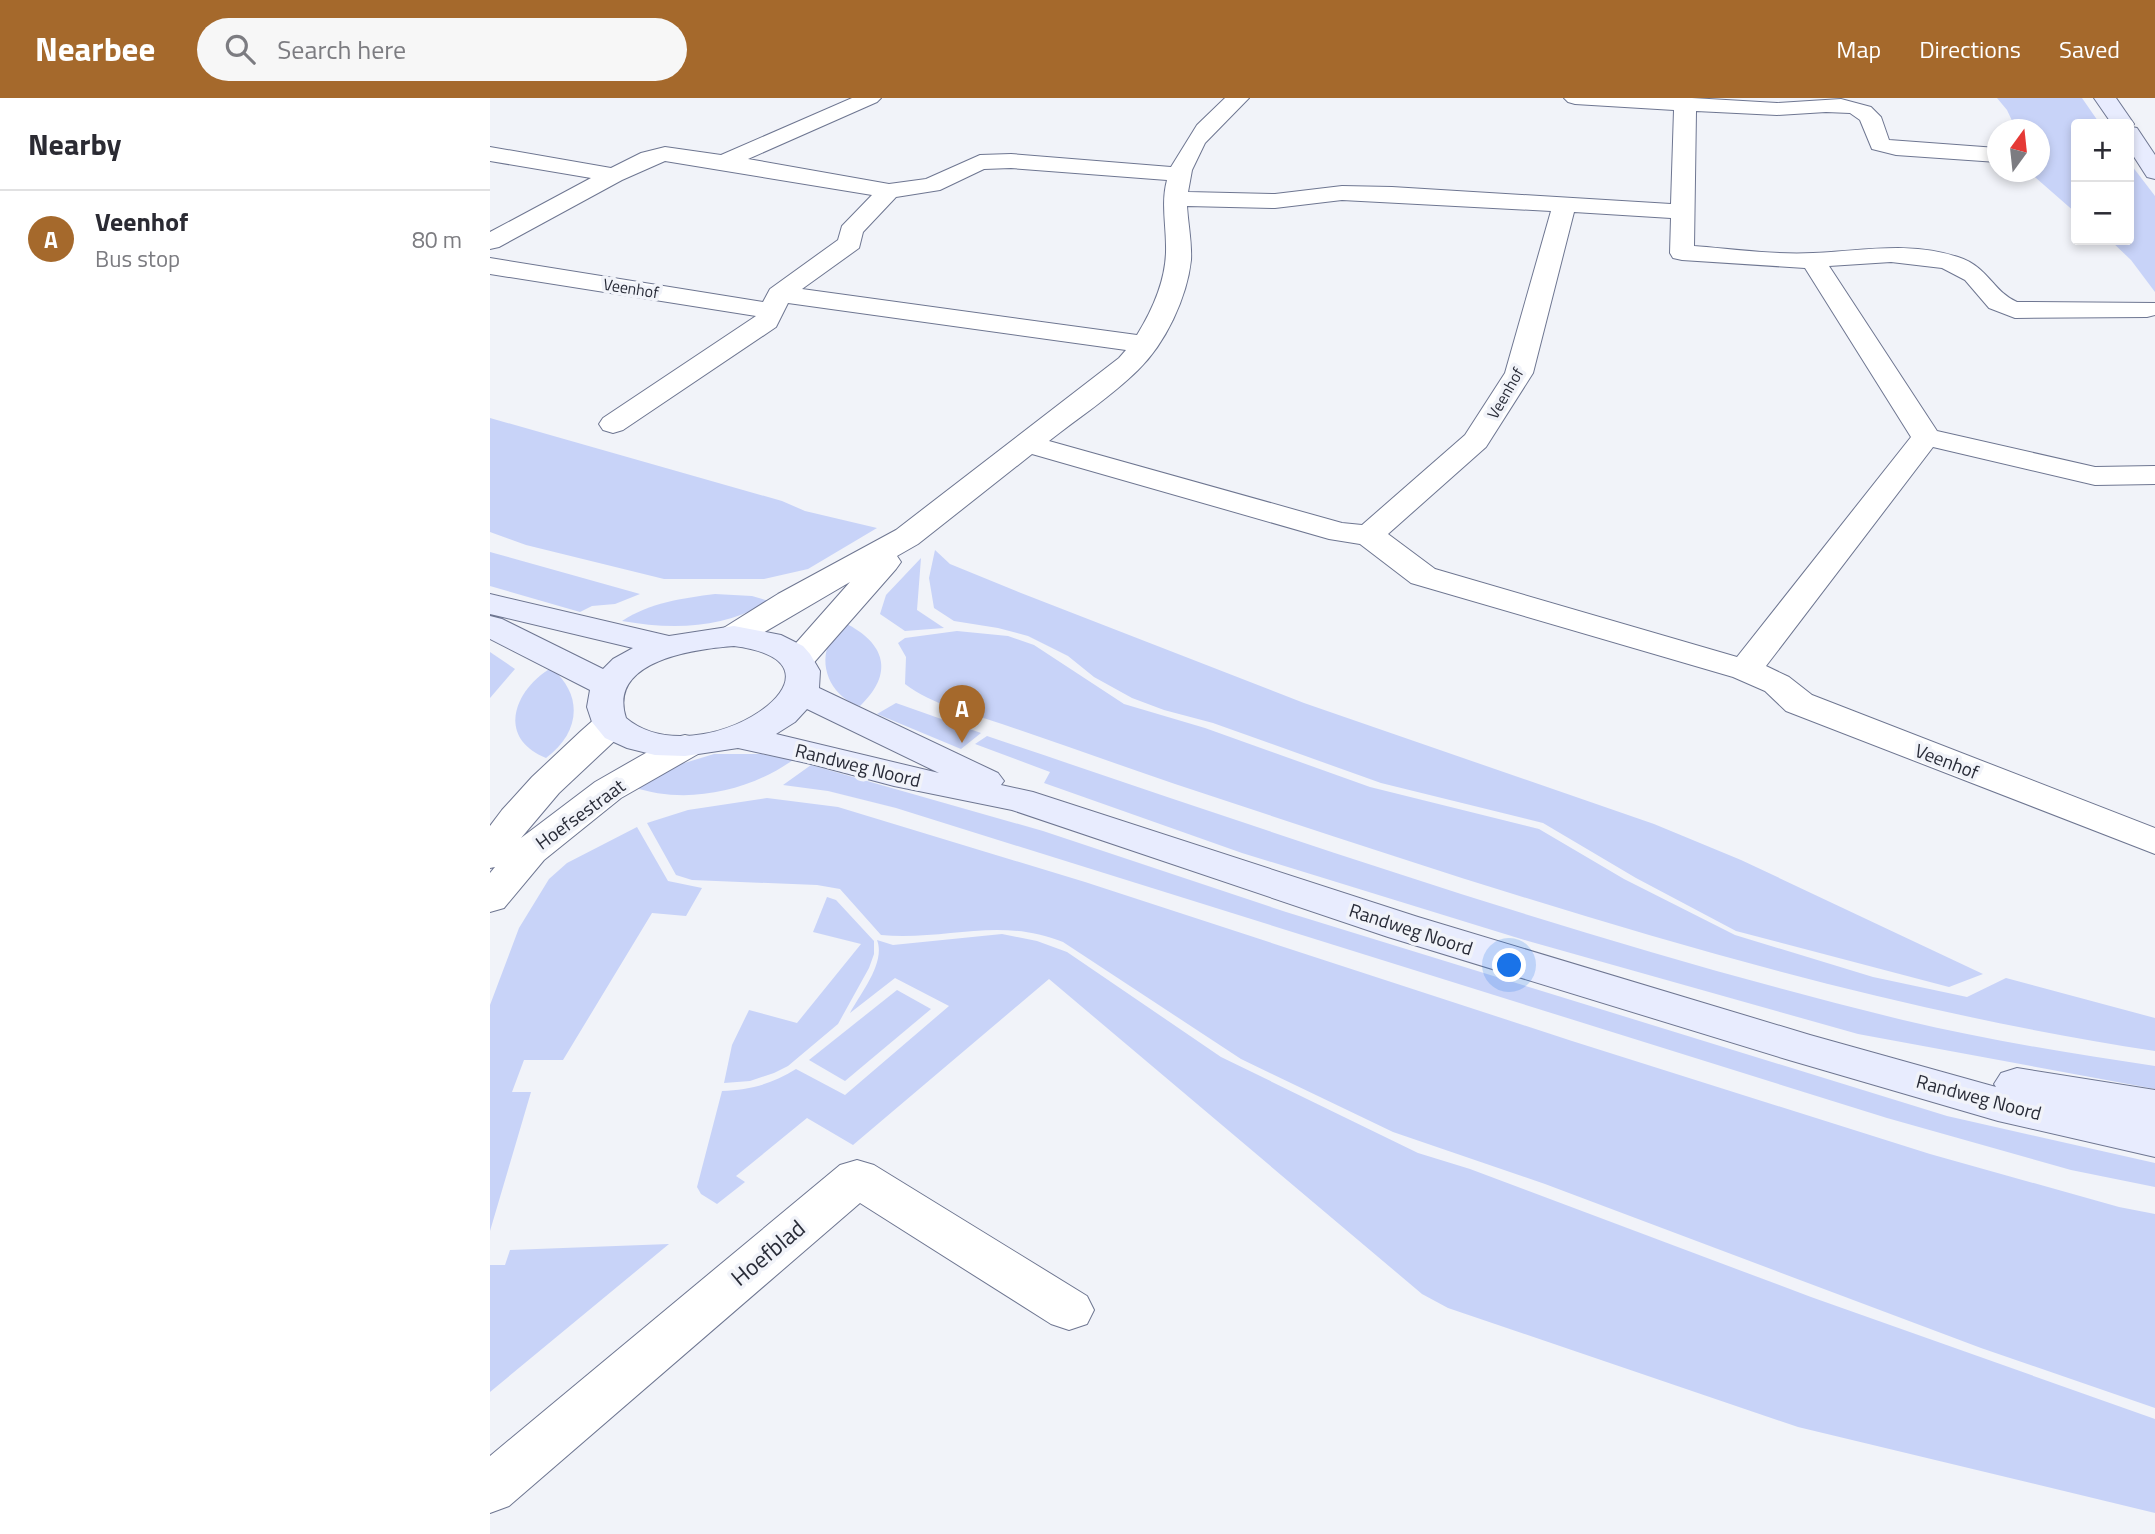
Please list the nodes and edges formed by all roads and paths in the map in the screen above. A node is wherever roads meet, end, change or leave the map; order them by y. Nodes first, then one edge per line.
1 (870, 98) edge
2 (1238, 98) edge
3 (1575, 98) edge
4 (2105, 98) edge
5 (1685, 105) junction
6 (2120, 119) edge
7 (2134, 140) edge
8 (490, 154) edge
9 (1987, 154) edge
10 (724, 162) junction
11 (2155, 172) edge
12 (614, 175) junction
13 (1177, 186) junction
14 (889, 191) junction
15 (1564, 205) junction
16 (1684, 212) junction
17 (490, 242) edge
18 (1813, 261) junction
19 (490, 266) edge
20 (775, 302) junction
21 (2147, 309) dead end
22 (1145, 344) junction
23 (613, 424) dead end
24 (1926, 437) junction
25 (1028, 444) junction
26 (2155, 475) edge
27 (1368, 534) junction
28 (907, 537) junction
29 (490, 604) edge
30 (490, 626) edge
31 (734, 636) junction
32 (669, 646) junction
33 (1745, 670) junction
34 (799, 676) junction
35 (608, 687) junction
36 (611, 724) junction
37 (737, 737) junction
38 (685, 746) junction
39 (1020, 800) junction
40 (2155, 842) edge
41 (490, 856) edge
42 (490, 899) edge
43 (1805, 1049) junction
44 (2155, 1107) edge
45 (2155, 1140) edge
46 (1069, 1310) dead end
47 (490, 1489) edge

1 - 10 street
2 - 13 street
3 - 5 street
4 - 6 main road
5 - 9 street
5 - 16 street
7 - 11 main road
8 - 12 street
10 - 12 street
10 - 14 street
12 - 17 street
13 - 14 street
13 - 15 street
13 - 22 street
14 - 20 street
15 - 16 street
15 - 27 street, Veenhof
16 - 18 street
18 - 21 street
18 - 24 street
19 - 20 street, Veenhof
20 - 22 street, Veenhof
20 - 23 street
22 - 25 street
24 - 26 street
24 - 33 street
25 - 27 street
25 - 28 street
27 - 33 street, Veenhof
28 - 31 street
28 - 34 street
29 - 32 main road
30 - 35 main road
31 - 32 main road, Randweg Noord
31 - 34 main road, Randweg Noord
32 - 35 main road, Randweg Noord
33 - 40 street, Veenhof
34 - 37 main road
34 - 39 main road, Randweg Noord
35 - 36 main road
36 - 38 main road
36 - 41 street, Hoefsestraat
37 - 38 main road
37 - 39 main road, Randweg Noord
38 - 42 street, Hoefsestraat
39 - 43 main road, Randweg Noord
43 - 44 main road, Randweg Noord
43 - 45 main road, Randweg Noord
46 - 47 street, Hoefblad

